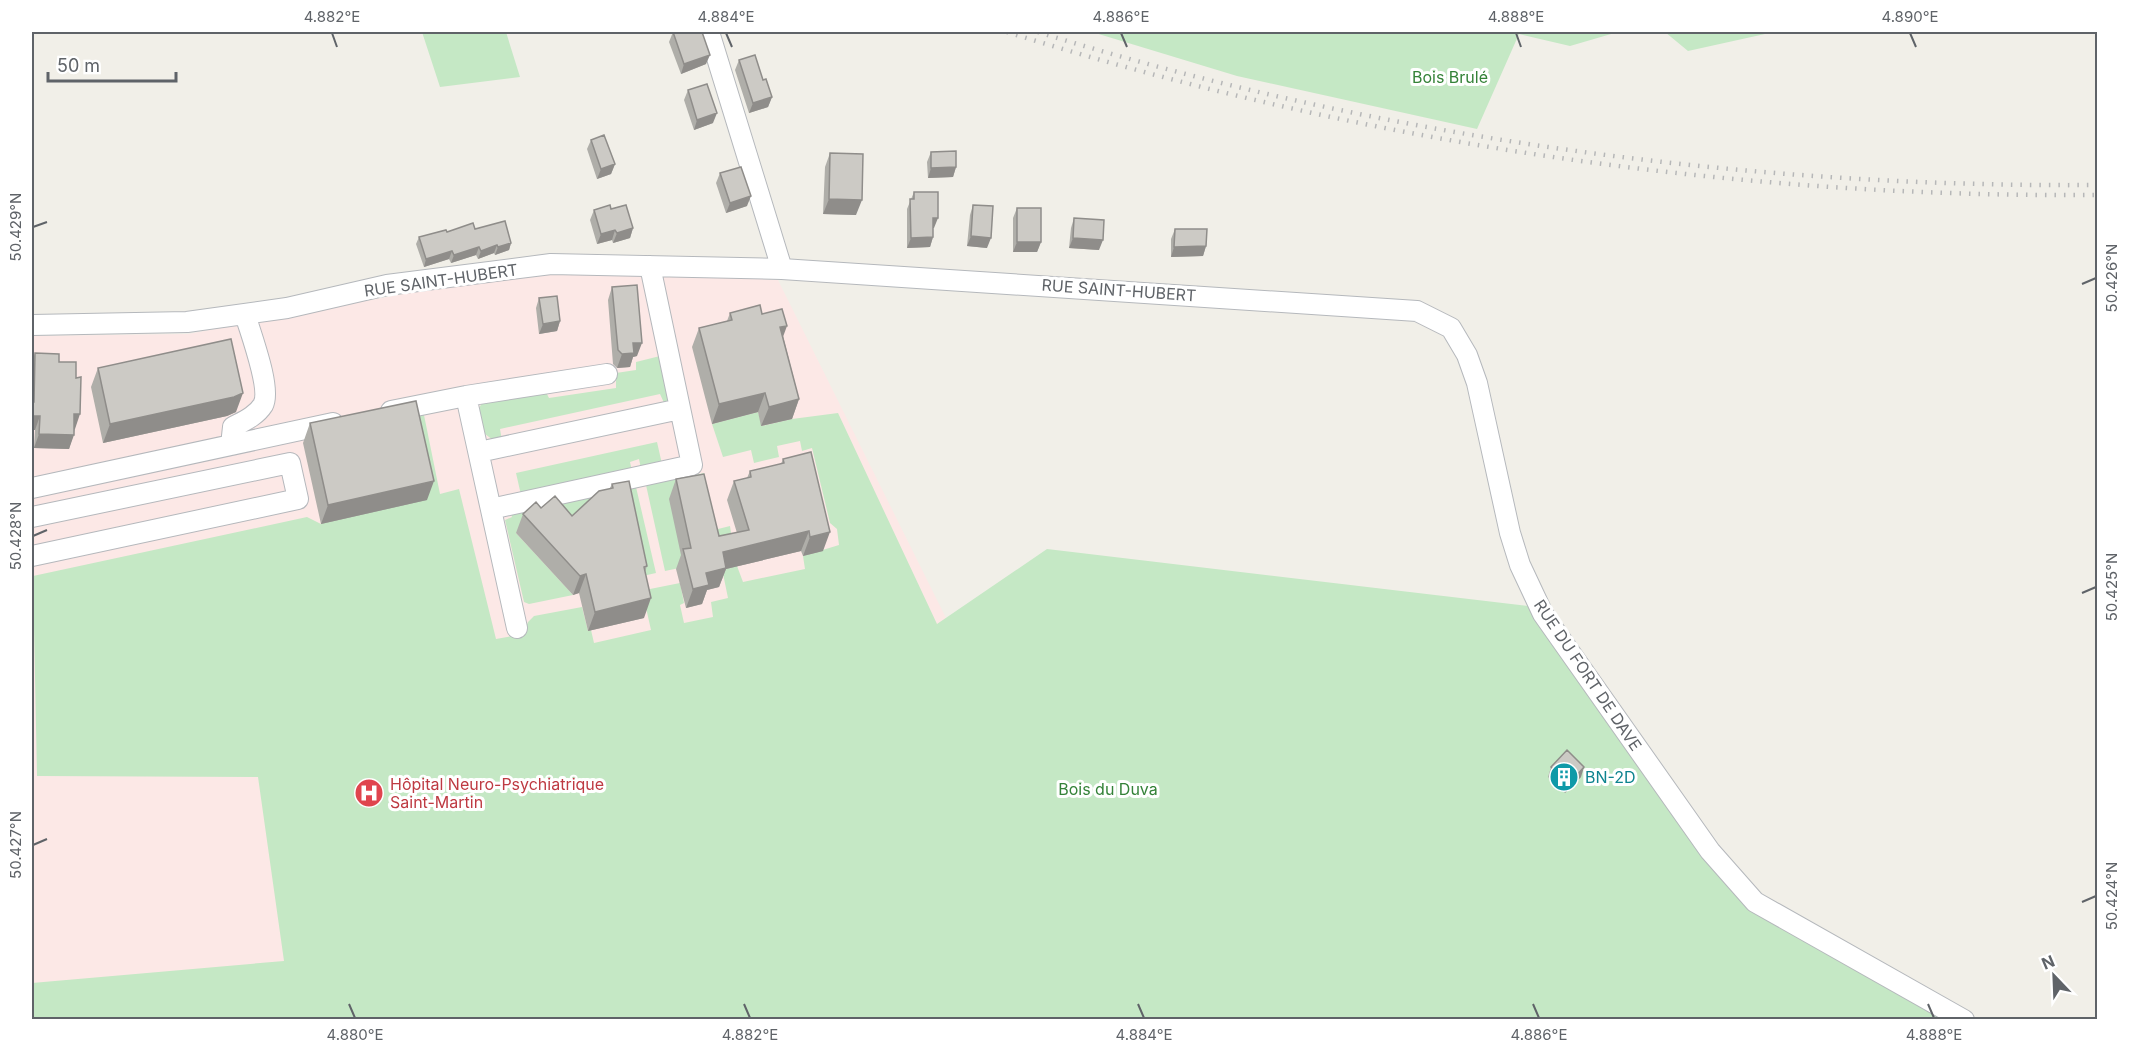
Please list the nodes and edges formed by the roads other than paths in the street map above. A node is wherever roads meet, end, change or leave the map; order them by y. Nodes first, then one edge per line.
1 (709, 32) edge
2 (650, 266) junction
3 (782, 269) junction
4 (245, 314) junction
5 (32, 325) edge
6 (1451, 328) joint
7 (607, 374) dead end
8 (466, 396) junction
9 (680, 409) junction
10 (376, 414) edge
11 (354, 419) edge
12 (231, 445) junction
13 (479, 452) junction
14 (33, 493) edge
15 (491, 509) junction
16 (32, 517) edge
17 (32, 556) edge
18 (517, 628) dead end
19 (1964, 1020) edge

1 - 3 street
2 - 3 street, RUE SAINT-HUBERT
2 - 4 street, RUE SAINT-HUBERT
2 - 9 street
3 - 6 street, RUE SAINT-HUBERT
4 - 5 street, RUE SAINT-HUBERT
4 - 12 street
6 - 19 street, RUE DU FORT DE DAVE
7 - 8 street
8 - 10 street
8 - 13 street
9 - 13 street
9 - 15 street
11 - 12 street
12 - 14 street
13 - 15 street
15 - 18 street
16 - 17 street

